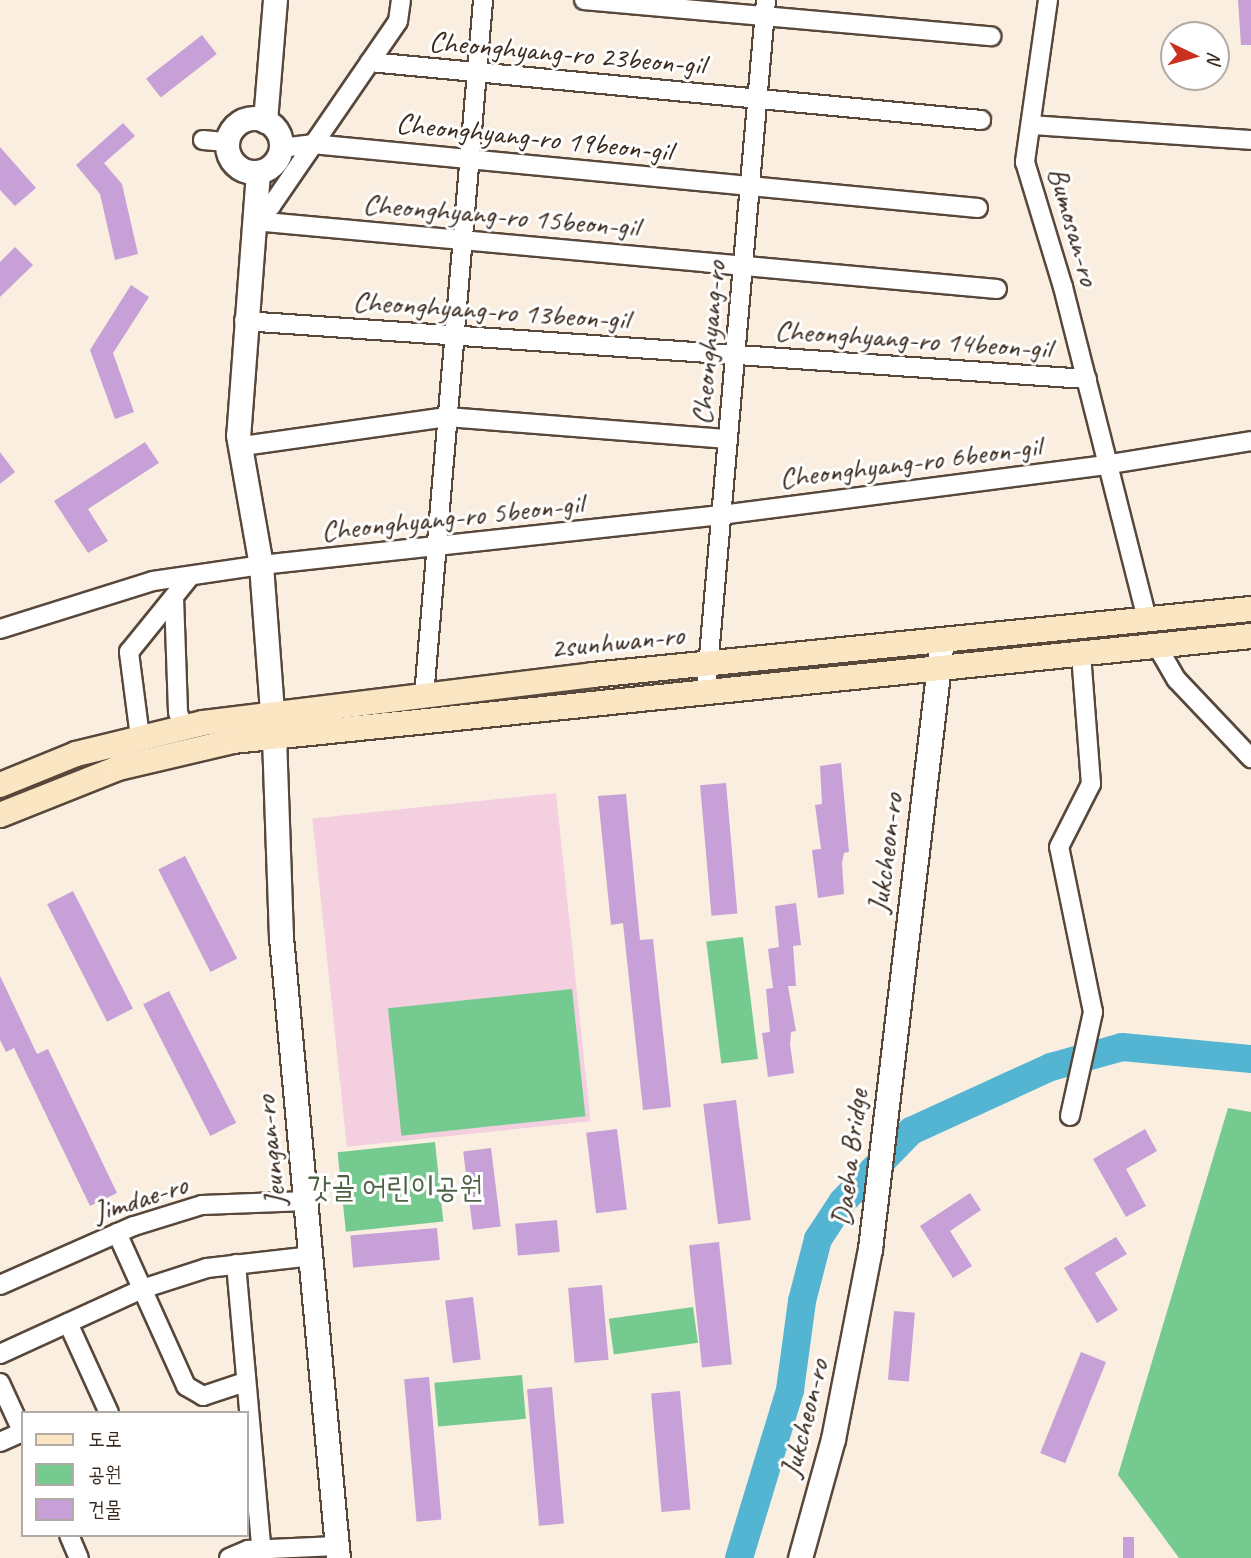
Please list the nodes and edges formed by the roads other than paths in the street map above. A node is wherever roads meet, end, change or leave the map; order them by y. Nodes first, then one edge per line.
1 (275, 0) edge
2 (401, 0) edge
3 (483, 0) edge
4 (584, 0) edge
5 (1048, 0) edge
6 (766, 8) edge
7 (991, 36) dead end
8 (370, 62) junction
9 (477, 72) junction
10 (758, 99) junction
11 (981, 120) dead end
12 (265, 121) junction
13 (1031, 125) junction
14 (203, 140) dead end
15 (1251, 140) edge
16 (227, 142) junction
17 (312, 144) junction
18 (281, 148) junction
19 (469, 159) junction
20 (258, 172) junction
21 (750, 186) junction
22 (978, 208) dead end
23 (254, 221) junction
24 (463, 240) junction
25 (743, 266) junction
26 (997, 289) dead end
27 (244, 321) junction
28 (454, 335) junction
29 (735, 355) junction
30 (1087, 379) junction
31 (447, 417) junction
32 (728, 439) junction
33 (1251, 441) edge
34 (243, 446) junction
35 (1105, 465) junction
36 (721, 515) junction
37 (436, 549) junction
38 (261, 565) junction
39 (189, 578) junction
40 (174, 597) junction
41 (1251, 609) edge
42 (1147, 619) junction
43 (0, 629) edge
44 (1251, 636) edge
45 (942, 640) junction
46 (1157, 646) junction
47 (1081, 654) junction
48 (708, 663) junction
49 (939, 667) junction
50 (706, 691) junction
51 (424, 696) junction
52 (273, 725) junction
53 (183, 727) junction
54 (140, 737) junction
55 (1251, 758) edge
56 (0, 785) edge
57 (0, 815) edge
58 (890, 1073) joint
59 (1070, 1116) dead end
60 (307, 1200) junction
61 (117, 1233) junction
62 (870, 1249) joint
63 (312, 1256) junction
64 (236, 1264) junction
65 (0, 1285) edge
66 (142, 1289) junction
67 (68, 1323) junction
68 (0, 1354) edge
69 (245, 1381) junction
70 (0, 1383) edge
71 (108, 1411) edge
72 (247, 1411) edge
73 (21, 1431) edge
74 (21, 1433) edge
75 (248, 1434) edge
76 (0, 1442) edge
77 (250, 1469) edge
78 (72, 1537) edge
79 (338, 1552) edge
80 (262, 1553) edge
81 (79, 1558) edge
82 (229, 1558) edge
83 (800, 1558) edge

1 - 12 street
2 - 8 street
3 - 9 street
4 - 6 street
5 - 13 street, Bumosan-ro
6 - 7 street
6 - 10 street, Cheonghyang-ro
8 - 9 street, Cheonghyang-ro 23beon-gil
8 - 17 street
9 - 10 street, Cheonghyang-ro 23beon-gil
9 - 19 street
10 - 11 street, Cheonghyang-ro 23beon-gil
10 - 21 street, Cheonghyang-ro
12 - 16 street
12 - 18 street
13 - 15 street
13 - 30 street, Bumosan-ro
14 - 16 street
16 - 20 street
17 - 18 street, Cheonghyang-ro 19beon-gil
17 - 19 street, Cheonghyang-ro 19beon-gil
17 - 23 street
18 - 20 street
19 - 21 street, Cheonghyang-ro 19beon-gil
19 - 24 street
20 - 23 street, Jeungan-ro
21 - 22 street, Cheonghyang-ro 19beon-gil
21 - 25 street, Cheonghyang-ro
23 - 24 street, Cheonghyang-ro 15beon-gil
23 - 27 street, Jeungan-ro
24 - 25 street, Cheonghyang-ro 15beon-gil
24 - 28 street
25 - 26 street, Cheonghyang-ro 15beon-gil
25 - 29 street, Cheonghyang-ro
27 - 28 street, Cheonghyang-ro 13beon-gil
27 - 34 street, Jeungan-ro
28 - 29 street, Cheonghyang-ro 13beon-gil
28 - 31 street
29 - 30 street, Cheonghyang-ro 14beon-gil
29 - 32 street, Cheonghyang-ro
30 - 35 street, Bumosan-ro
31 - 32 street
31 - 34 street
31 - 37 street
32 - 36 street, Cheonghyang-ro
33 - 35 street
34 - 38 street, Jeungan-ro
35 - 36 street, Cheonghyang-ro 6beon-gil
35 - 42 street, Bumosan-ro
36 - 37 street, Cheonghyang-ro 5beon-gil
36 - 48 street, Cheonghyang-ro
37 - 38 street, Cheonghyang-ro 5beon-gil
37 - 51 street
38 - 39 street, Cheonghyang-ro 5beon-gil
38 - 52 street, Jeungan-ro
39 - 40 street
39 - 43 street, Cheonghyang-ro 5beon-gil
40 - 53 street
40 - 54 street
41 - 42 main road, 2sunhwan-ro
42 - 45 main road, 2sunhwan-ro
44 - 46 main road, 2sunhwan-ro
45 - 48 main road, 2sunhwan-ro
45 - 49 street, Jukcheon-ro
46 - 47 main road, 2sunhwan-ro
46 - 55 street
47 - 49 main road, 2sunhwan-ro
47 - 59 street
48 - 50 street, Cheonghyang-ro
48 - 51 main road, 2sunhwan-ro
49 - 50 main road, 2sunhwan-ro
49 - 58 street, Jukcheon-ro
50 - 52 main road, 2sunhwan-ro
51 - 52 main road, 2sunhwan-ro
52 - 53 main road, 2sunhwan-ro
52 - 57 main road, 2sunhwan-ro
52 - 60 street, Jeungan-ro
53 - 54 main road, 2sunhwan-ro
54 - 56 main road, 2sunhwan-ro
58 - 62 street, Daeha Bridge
60 - 61 street, Jimdae-ro
60 - 63 street, Jeungan-ro
61 - 65 street, Jimdae-ro
61 - 66 street
62 - 83 street, Jukcheon-ro
63 - 64 street
63 - 79 street, Jeungan-ro
64 - 66 street
64 - 69 street
66 - 67 street
66 - 69 street
67 - 68 street
67 - 71 street
69 - 72 street
70 - 73 street
74 - 76 street
75 - 77 street
77 - 80 street
78 - 81 street
79 - 80 street
80 - 82 street

